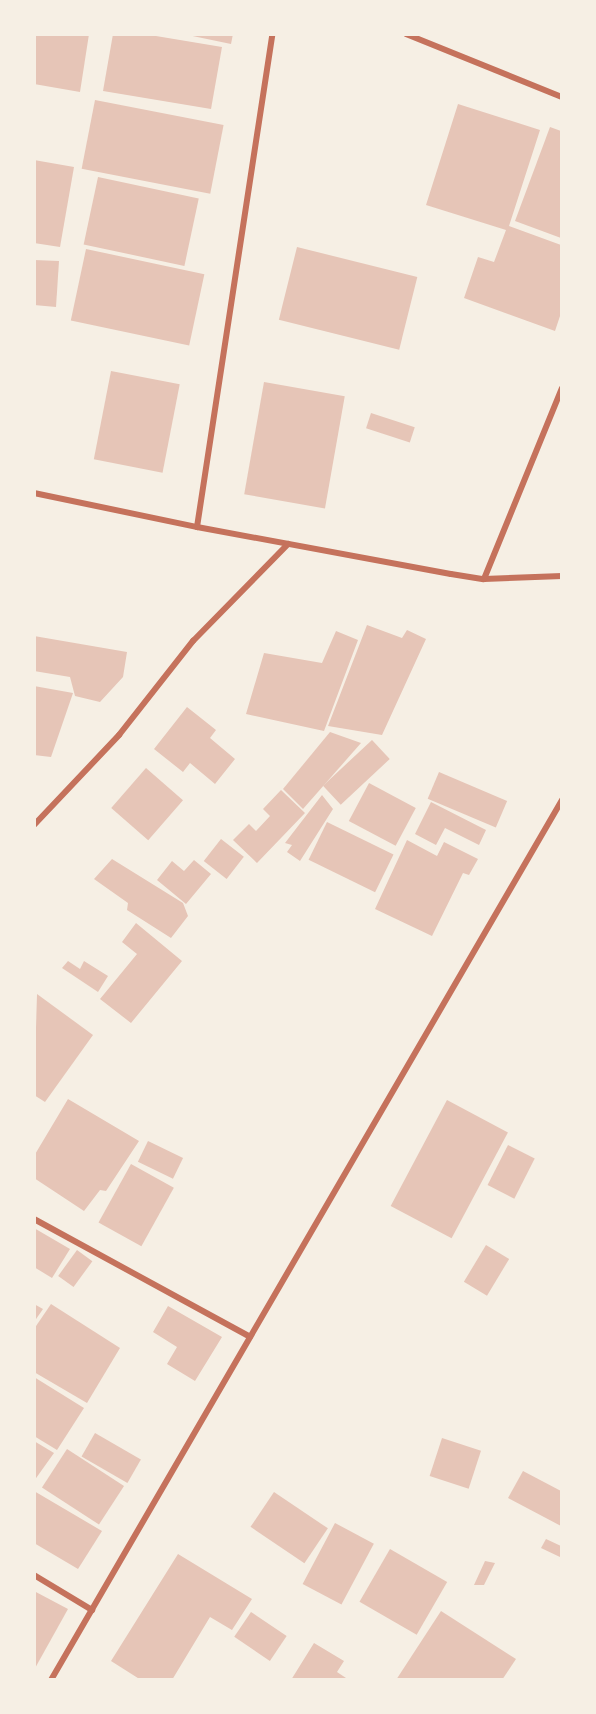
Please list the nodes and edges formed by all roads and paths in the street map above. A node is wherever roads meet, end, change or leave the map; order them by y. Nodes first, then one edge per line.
1 (272, 34) edge
2 (406, 34) edge
3 (561, 97) edge
4 (561, 388) edge
5 (34, 493) edge
6 (197, 527) junction
7 (288, 544) junction
8 (561, 576) edge
9 (484, 579) junction
10 (561, 800) edge
11 (34, 825) edge
12 (34, 1219) edge
13 (250, 1337) junction
14 (34, 1575) edge
15 (92, 1610) junction
16 (51, 1680) edge

1 - 6 street
2 - 3 street
4 - 9 street
5 - 6 street
6 - 7 street
7 - 9 street
7 - 11 street
8 - 9 street
10 - 13 street
12 - 13 street
13 - 15 street
14 - 15 street
15 - 16 street

